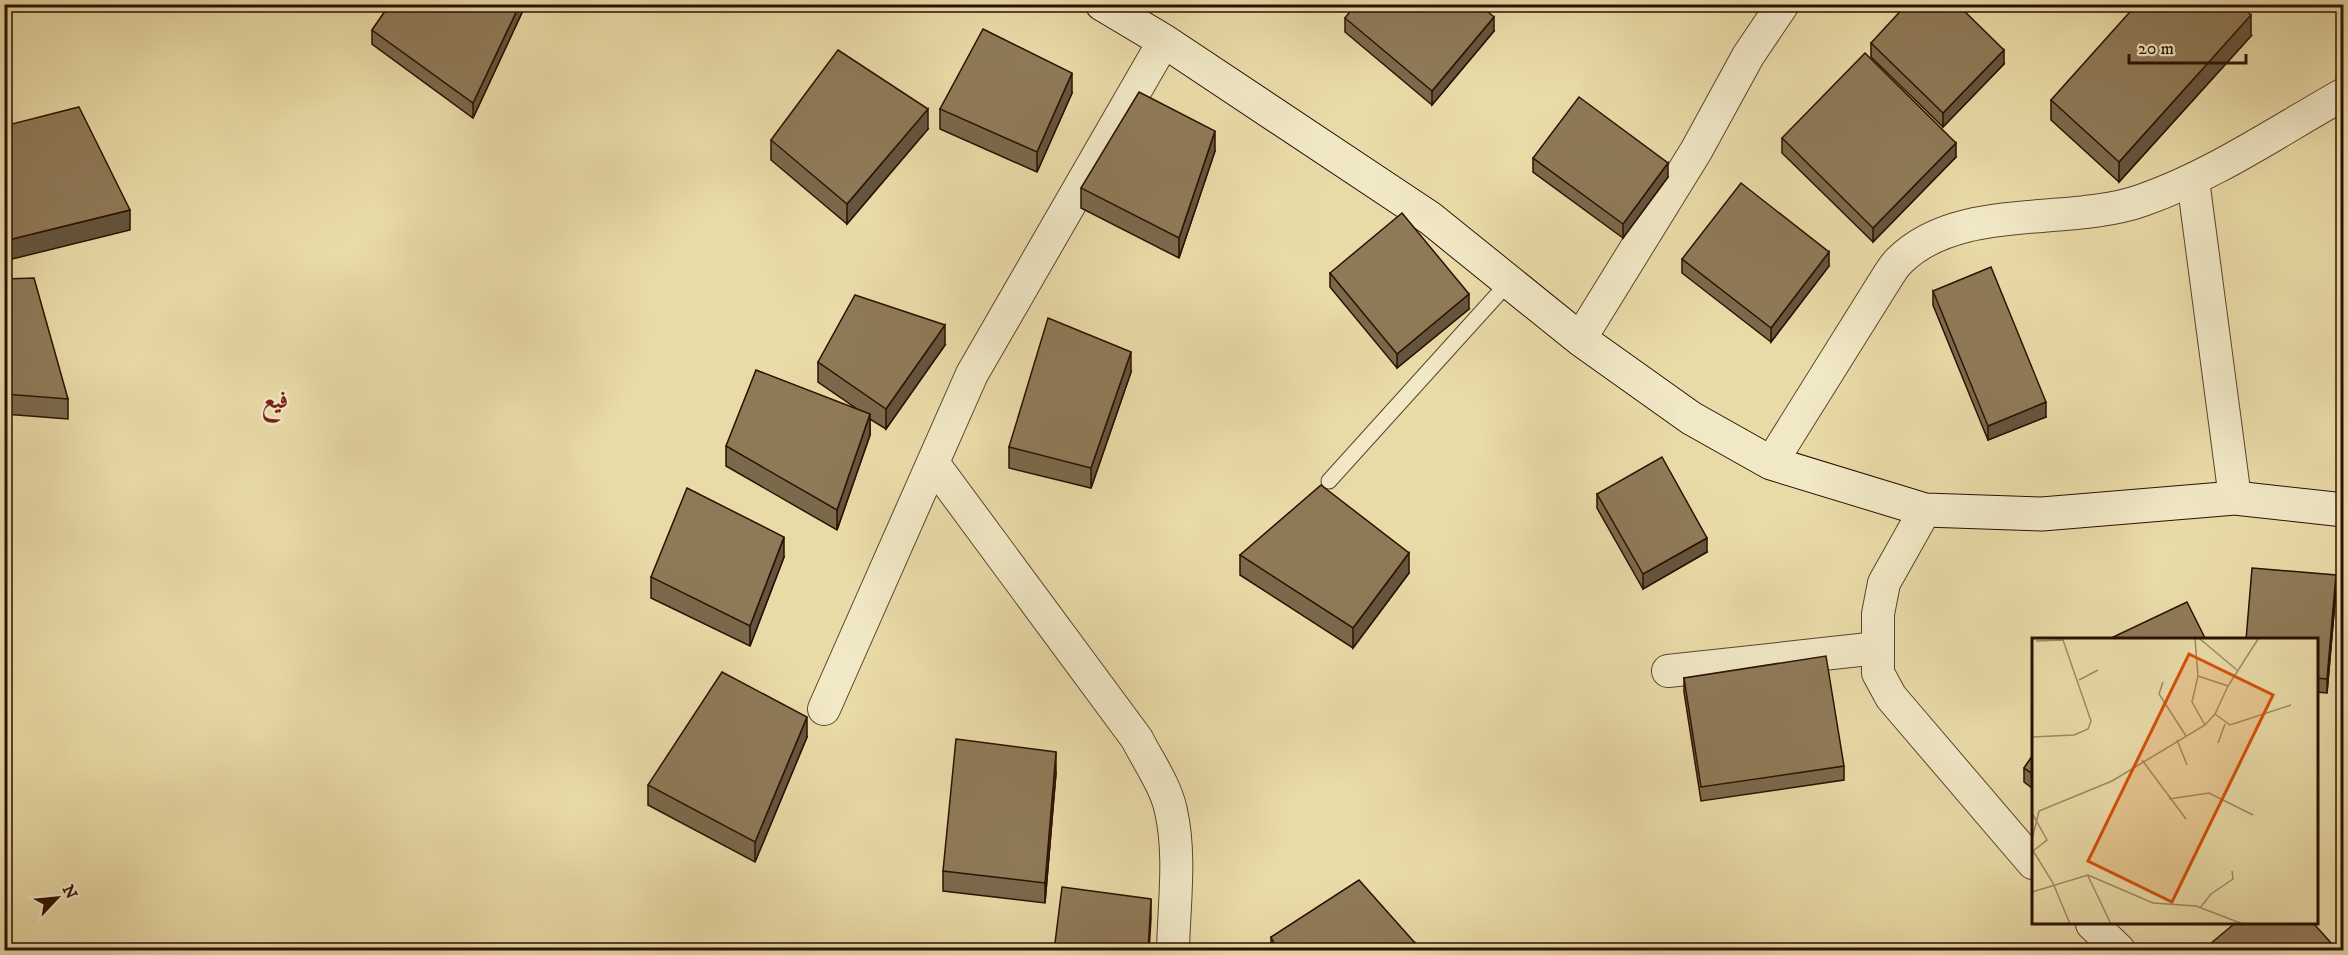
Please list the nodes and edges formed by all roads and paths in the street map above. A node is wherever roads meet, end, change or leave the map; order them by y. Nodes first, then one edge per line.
1 (1102, 4) edge
2 (1783, 4) edge
3 (1164, 41) junction
4 (2343, 94) edge
5 (2193, 180) junction
6 (1508, 283) junction
7 (1580, 339) junction
8 (933, 463) junction
9 (1771, 463) junction
10 (1329, 481) dead end
11 (2235, 498) junction
12 (1925, 510) junction
13 (2343, 510) edge
14 (1878, 648) junction
15 (1668, 671) dead end
16 (824, 709) dead end
17 (2032, 862) edge
18 (2093, 925) edge
19 (1173, 951) edge
20 (2119, 951) edge

1 - 3 street
2 - 7 street
3 - 6 street
3 - 8 street
4 - 5 street
5 - 9 street
5 - 11 street
6 - 7 street
6 - 10 lane
7 - 9 street
8 - 16 street
8 - 19 street
9 - 12 street
11 - 12 street
11 - 13 street
12 - 14 street
14 - 15 street
14 - 17 street
18 - 20 street

